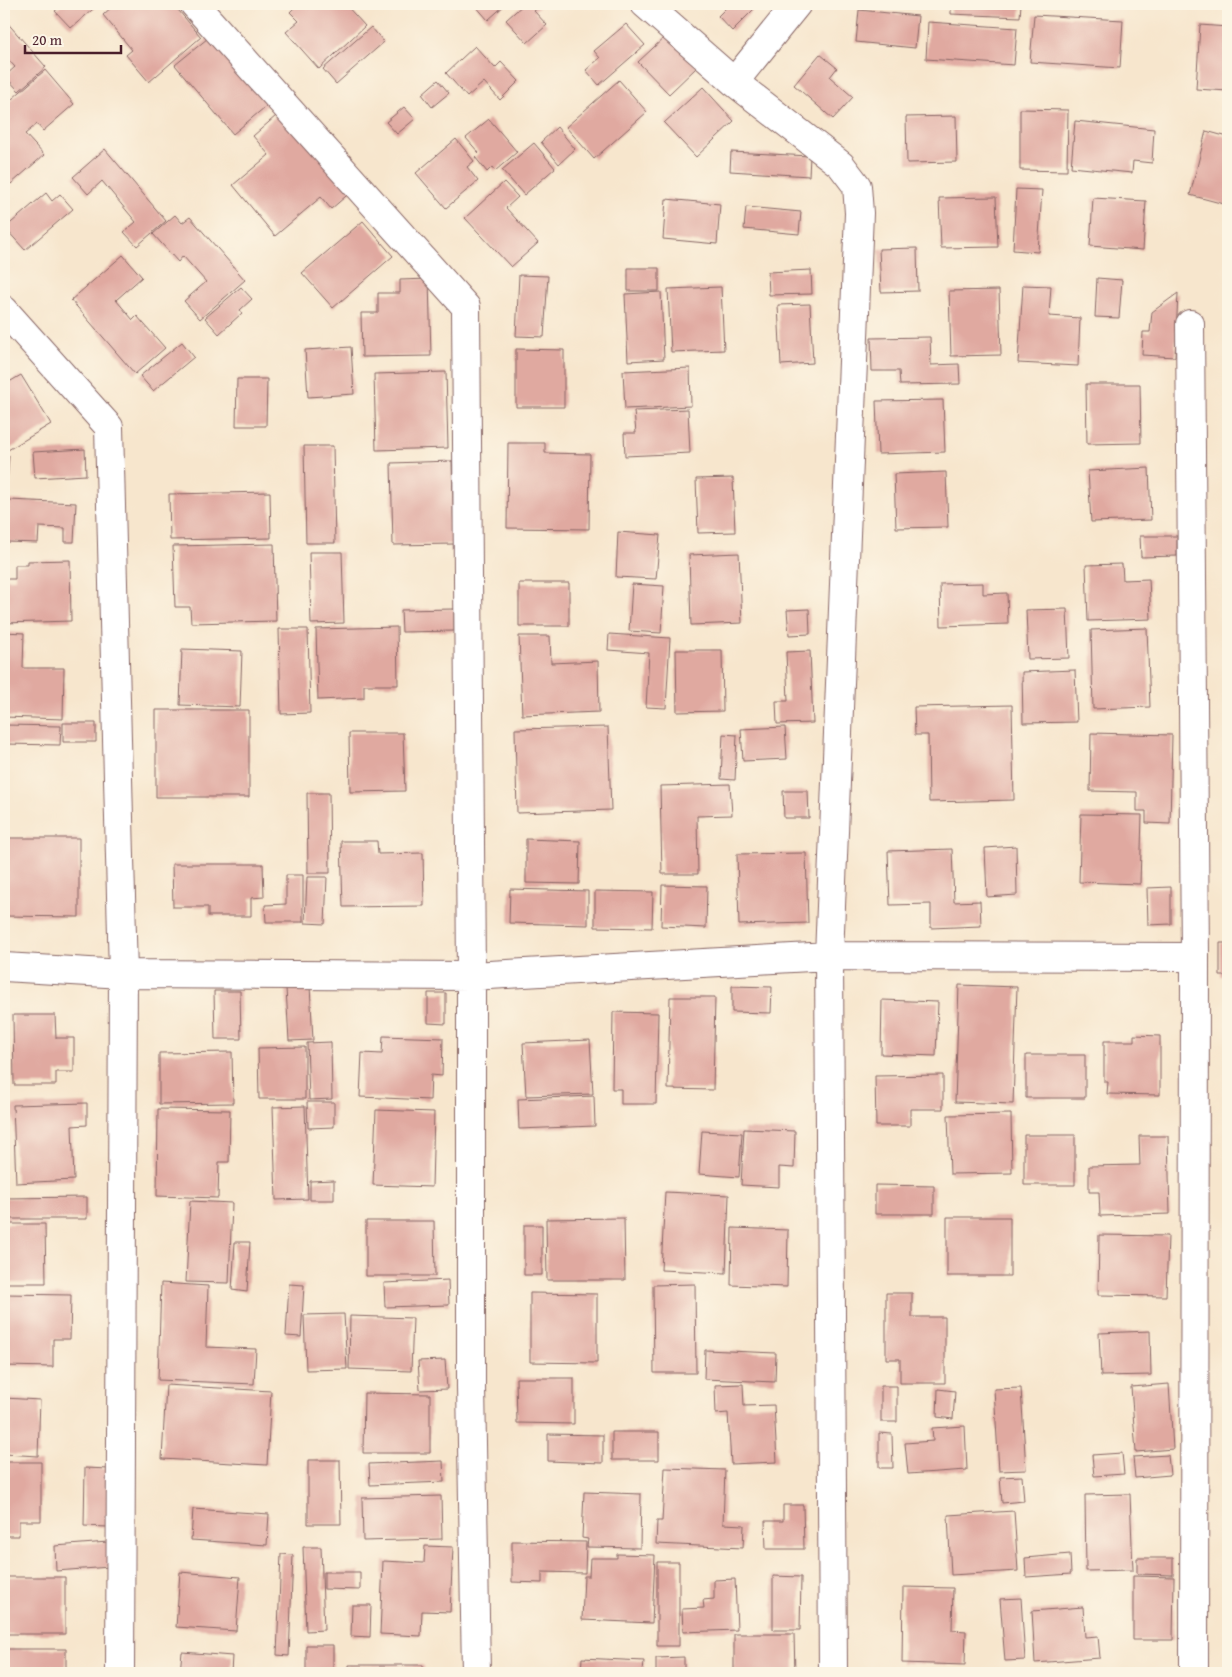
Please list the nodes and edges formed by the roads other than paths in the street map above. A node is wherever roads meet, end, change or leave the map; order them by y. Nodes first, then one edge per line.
1 (194, 4) edge
2 (645, 4) edge
3 (797, 4) edge
4 (734, 82) junction
5 (4, 310) edge
6 (1190, 324) dead end
7 (829, 956) junction
8 (1195, 957) junction
9 (4, 967) edge
10 (123, 974) junction
11 (471, 976) junction
12 (120, 1673) edge
13 (476, 1673) edge
14 (833, 1673) edge
15 (1194, 1673) edge

1 - 11 street
2 - 4 street
3 - 4 street
4 - 7 street
5 - 10 street
6 - 8 street
7 - 8 street
7 - 11 street
7 - 14 street
8 - 15 street
9 - 10 street
10 - 11 street
10 - 12 street
11 - 13 street

